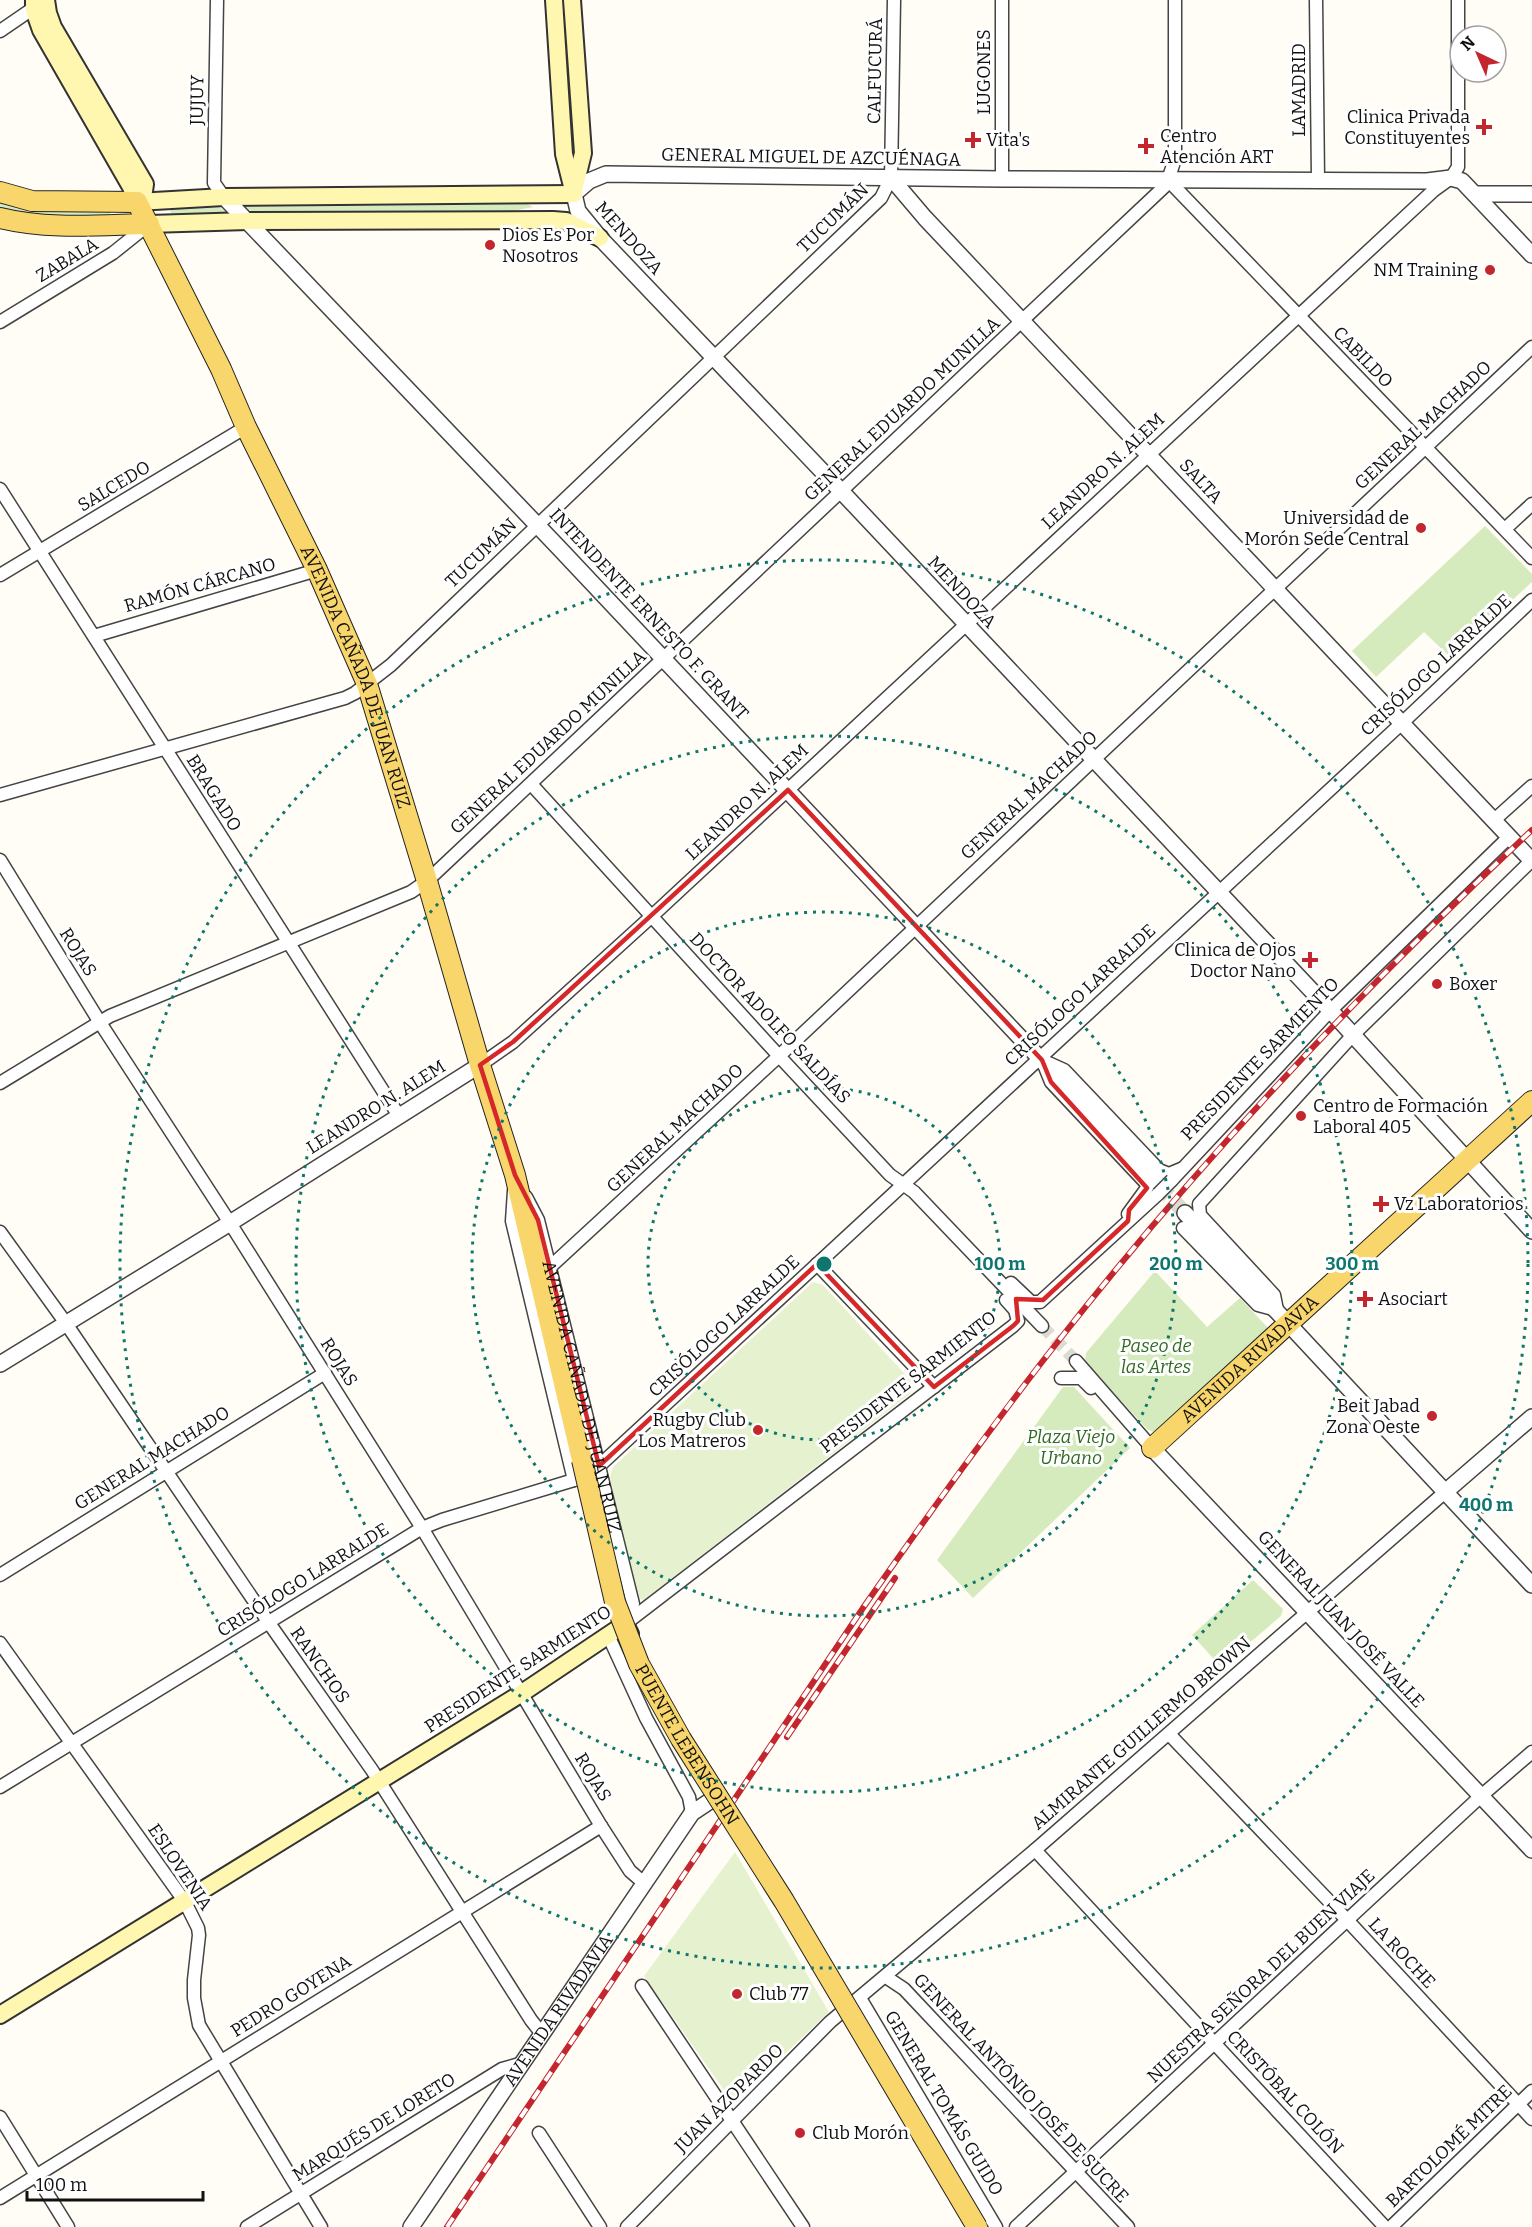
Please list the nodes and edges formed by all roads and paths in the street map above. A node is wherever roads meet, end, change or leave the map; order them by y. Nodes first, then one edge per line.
1 (217, 0) edge
2 (554, 0) edge
3 (572, 0) edge
4 (894, 0) edge
5 (1002, 0) edge
6 (1175, 0) edge
7 (1316, 0) edge
8 (1458, 0) edge
9 (39, 2) edge
10 (0, 31) edge
11 (891, 178) junction
12 (1451, 178) junction
13 (1002, 179) junction
14 (1318, 179) junction
15 (1168, 180) junction
16 (0, 192) edge
17 (574, 194) junction
18 (1475, 194) junction
19 (1532, 194) edge
20 (224, 197) junction
21 (137, 202) junction
22 (0, 218) edge
23 (508, 220) junction
24 (248, 221) junction
25 (149, 224) junction
26 (600, 238) junction
27 (1532, 255) edge
28 (1299, 316) junction
29 (1022, 321) junction
30 (0, 322) edge
31 (1532, 347) edge
32 (714, 357) junction
33 (246, 427) junction
34 (1425, 448) junction
35 (1150, 455) junction
36 (0, 489) edge
37 (841, 491) junction
38 (1532, 504) edge
39 (537, 524) junction
40 (1505, 529) junction
41 (40, 552) junction
42 (1532, 558) edge
43 (317, 570) junction
44 (0, 575) edge
45 (1276, 588) junction
46 (1532, 600) edge
47 (965, 624) junction
48 (94, 636) junction
49 (664, 658) junction
50 (367, 684) junction
51 (1402, 723) junction
52 (165, 748) junction
53 (1093, 760) junction
54 (531, 784) junction
55 (1532, 786) edge
56 (789, 790) junction
57 (0, 795) edge
58 (1494, 820) junction
59 (1509, 837) junction
60 (0, 860) edge
61 (1532, 861) edge
62 (427, 881) junction
63 (1217, 892) junction
64 (652, 916) junction
65 (915, 927) junction
66 (286, 942) junction
67 (1330, 1011) junction
68 (99, 1021) junction
69 (1352, 1036) junction
70 (779, 1056) junction
71 (1041, 1059) junction
72 (480, 1065) junction
73 (0, 1083) edge
74 (1532, 1101) edge
75 (399, 1116) junction
76 (1467, 1160) junction
77 (1182, 1169) junction
78 (515, 1175) junction
79 (902, 1184) junction
80 (1163, 1186) junction
81 (524, 1211) joint
82 (1189, 1217) joint
83 (1128, 1221) junction
84 (230, 1222) junction
85 (1532, 1231) edge
86 (0, 1232) edge
87 (818, 1264) junction
88 (549, 1268) junction
89 (989, 1271) junction
90 (1036, 1303) joint
91 (1015, 1310) joint
92 (1283, 1317) junction
93 (65, 1322) junction
94 (1042, 1326) tunnel mouth
95 (1076, 1361) tunnel mouth
96 (0, 1364) edge
97 (325, 1373) junction
98 (1061, 1378) dead end
99 (934, 1387) junction
100 (1122, 1414) junction
101 (1532, 1417) edge
102 (1152, 1448) junction
103 (165, 1471) junction
104 (584, 1471) junction
105 (1444, 1493) junction
106 (422, 1528) junction
107 (0, 1575) edge
108 (1532, 1585) edge
109 (1306, 1611) junction
110 (269, 1623) junction
111 (625, 1623) junction
112 (608, 1635) junction
113 (0, 1643) edge
114 (522, 1693) junction
115 (1169, 1734) junction
116 (72, 1743) junction
117 (1532, 1752) edge
118 (379, 1782) junction
119 (0, 1787) edge
120 (1480, 1796) junction
121 (714, 1799) junction
122 (692, 1813) junction
123 (601, 1827) junction
124 (1035, 1850) junction
125 (1532, 1850) edge
126 (645, 1884) junction
127 (185, 1902) junction
128 (463, 1912) junction
129 (1348, 1921) junction
130 (886, 1977) junction
131 (642, 1986) dead end
132 (854, 2002) junction
133 (0, 2015) edge
134 (542, 2034) junction
135 (1215, 2043) junction
136 (220, 2061) junction
137 (523, 2063) junction
138 (1532, 2091) edge
139 (1518, 2104) junction
140 (0, 2117) edge
141 (1532, 2119) edge
142 (731, 2121) junction
143 (539, 2133) dead end
144 (1076, 2173) junction
145 (36, 2175) junction
146 (300, 2194) junction
147 (0, 2198) edge
148 (68, 2227) edge
149 (247, 2227) edge
150 (321, 2227) edge
151 (411, 2227) edge
152 (600, 2227) edge
153 (627, 2227) edge
154 (803, 2227) edge
155 (977, 2227) edge
156 (996, 2227) edge
157 (1016, 2227) edge
158 (1128, 2227) edge
159 (1385, 2227) edge
160 (1391, 2227) edge

1 - 20 street, JUJUY
2 - 17 main road
3 - 17 main road
4 - 11 street, CALFUCURÁ
5 - 13 street, LUGONES
6 - 15 street
7 - 14 street, LAMADRID
8 - 12 street
9 - 10 street
9 - 21 main road
11 - 13 street, GENERAL MIGUEL DE AZCUÉNAGA
11 - 17 street, GENERAL MIGUEL DE AZCUÉNAGA
11 - 29 street, SALTA
11 - 32 street, TUCUMÁN
12 - 14 street, GENERAL MIGUEL DE AZCUÉNAGA
12 - 18 street
12 - 28 street, LEANDRO N. ALEM
13 - 15 street, GENERAL MIGUEL DE AZCUÉNAGA
14 - 15 street, GENERAL MIGUEL DE AZCUÉNAGA
15 - 28 street, CABILDO
15 - 29 street, GENERAL EDUARDO MUNILLA
16 - 21 main road
17 - 20 main road
17 - 23 main road
17 - 26 street, MENDOZA
18 - 19 street
18 - 27 street
20 - 21 main road
20 - 24 street, INTENDENTE ERNESTO F. GRANT
21 - 25 main road, AVENIDA CAÑADA DE JUAN RUIZ
22 - 25 main road
23 - 24 main road
23 - 26 main road
24 - 25 main road
24 - 39 street, INTENDENTE ERNESTO F. GRANT
25 - 30 street, ZABALA
25 - 33 main road, AVENIDA CAÑADA DE JUAN RUIZ
26 - 32 street, MENDOZA
28 - 34 street, CABILDO
28 - 35 street, LEANDRO N. ALEM
29 - 35 street, SALTA
29 - 37 street, GENERAL EDUARDO MUNILLA
31 - 34 street, GENERAL MACHADO
32 - 37 street, MENDOZA
32 - 39 street, TUCUMÁN
33 - 41 street, SALCEDO
33 - 43 main road, AVENIDA CAÑADA DE JUAN RUIZ
34 - 40 street, CABILDO
34 - 45 street, GENERAL MACHADO
35 - 45 street, SALTA
35 - 47 street, LEANDRO N. ALEM
36 - 41 street, BRAGADO
37 - 47 street, MENDOZA
37 - 49 street, GENERAL EDUARDO MUNILLA
38 - 40 street
39 - 49 street, INTENDENTE ERNESTO F. GRANT
39 - 50 street, TUCUMÁN
40 - 42 street, CABILDO
41 - 44 street, SALCEDO
41 - 48 street, BRAGADO
43 - 48 street, RAMÓN CÁRCANO
43 - 50 main road, AVENIDA CAÑADA DE JUAN RUIZ
45 - 51 street, SALTA
45 - 53 street, GENERAL MACHADO
46 - 51 street, CRISÓLOGO LARRALDE
47 - 53 street, MENDOZA
47 - 56 street, LEANDRO N. ALEM
48 - 52 street, BRAGADO
49 - 54 street, GENERAL EDUARDO MUNILLA
49 - 56 street, INTENDENTE ERNESTO F. GRANT
50 - 52 street, TUCUMÁN
50 - 62 main road, AVENIDA CAÑADA DE JUAN RUIZ
51 - 58 street, SALTA
51 - 63 street, CRISÓLOGO LARRALDE
52 - 57 street, TUCUMÁN
52 - 66 street, BRAGADO
53 - 63 street, MENDOZA
53 - 65 street, GENERAL MACHADO
54 - 62 street, GENERAL EDUARDO MUNILLA
54 - 64 street, DOCTOR ADOLFO SALDÍAS
55 - 58 street
56 - 64 street, LEANDRO N. ALEM
56 - 65 street, INTENDENTE ERNESTO F. GRANT
58 - 59 street, SALTA
59 - 61 street, SALTA
59 - 67 street, PRESIDENTE SARMIENTO
60 - 68 street, ROJAS
61 - 69 street
62 - 66 street, GENERAL EDUARDO MUNILLA
62 - 72 main road, AVENIDA CAÑADA DE JUAN RUIZ
63 - 67 street, MENDOZA
63 - 71 street, CRISÓLOGO LARRALDE
64 - 70 street, DOCTOR ADOLFO SALDÍAS
64 - 72 street, LEANDRO N. ALEM
65 - 70 street, GENERAL MACHADO
65 - 71 street, INTENDENTE ERNESTO F. GRANT
66 - 68 street, GENERAL EDUARDO MUNILLA
66 - 75 street, BRAGADO
67 - 69 street, MENDOZA
67 - 77 street, PRESIDENTE SARMIENTO
68 - 73 street, GENERAL EDUARDO MUNILLA
68 - 84 street, ROJAS
69 - 76 street, MENDOZA
69 - 82 street
70 - 79 street, DOCTOR ADOLFO SALDÍAS
70 - 88 street, GENERAL MACHADO
71 - 77 street, INTENDENTE ERNESTO F. GRANT
71 - 79 street, CRISÓLOGO LARRALDE
71 - 80 street, INTENDENTE ERNESTO F. GRANT
71 - 83 street, INTENDENTE ERNESTO F. GRANT
72 - 75 street, LEANDRO N. ALEM
72 - 78 main road, AVENIDA CAÑADA DE JUAN RUIZ
74 - 76 main road, AVENIDA RIVADAVIA
75 - 84 street, LEANDRO N. ALEM
76 - 85 street, MENDOZA
76 - 92 main road, AVENIDA RIVADAVIA
77 - 80 street, PRESIDENTE SARMIENTO
78 - 81 main road, AVENIDA CAÑADA DE JUAN RUIZ
78 - 88 street, AVENIDA CAÑADA DE JUAN RUIZ
78 - 104 street, AVENIDA CAÑADA DE JUAN RUIZ
79 - 87 street, CRISÓLOGO LARRALDE
79 - 89 street, DOCTOR ADOLFO SALDÍAS
80 - 83 street, PRESIDENTE SARMIENTO
81 - 104 main road, PUENTE LEBENSOHN
82 - 92 street
83 - 90 street, PRESIDENTE SARMIENTO
84 - 93 street, LEANDRO N. ALEM
84 - 97 street, ROJAS
86 - 93 street, RANCHOS
87 - 99 street
87 - 104 street, CRISÓLOGO LARRALDE
88 - 104 street, AVENIDA CAÑADA DE JUAN RUIZ
89 - 90 street, DOCTOR ADOLFO SALDÍAS
89 - 91 street, DOCTOR ADOLFO SALDÍAS
89 - 94 street
91 - 99 street, PRESIDENTE SARMIENTO
92 - 102 main road, AVENIDA RIVADAVIA
92 - 105 street
93 - 96 street, LEANDRO N. ALEM
93 - 103 street, RANCHOS
95 - 100 street, GENERAL JUAN JOSÉ VALLE
97 - 103 street, GENERAL MACHADO
97 - 106 street, ROJAS
98 - 100 street, GENERAL JUAN JOSÉ VALLE
99 - 111 street, PRESIDENTE SARMIENTO
100 - 102 street, GENERAL JUAN JOSÉ VALLE
101 - 105 street
102 - 109 street, GENERAL JUAN JOSÉ VALLE
103 - 107 street, GENERAL MACHADO
103 - 110 street, RANCHOS
104 - 106 street, CRISÓLOGO LARRALDE
104 - 111 street, AVENIDA CAÑADA DE JUAN RUIZ
104 - 111 street, AVENIDA CAÑADA DE JUAN RUIZ
104 - 155 main road, PUENTE LEBENSOHN, bridge
105 - 108 street
105 - 109 street, ALMIRANTE GUILLERMO BROWN
106 - 110 street, CRISÓLOGO LARRALDE
106 - 114 street, ROJAS
109 - 115 street, ALMIRANTE GUILLERMO BROWN
109 - 120 street, GENERAL JUAN JOSÉ VALLE
110 - 116 street, CRISÓLOGO LARRALDE
110 - 118 street, RANCHOS
111 - 112 main road, PRESIDENTE SARMIENTO
111 - 121 main road, AVENIDA CAÑADA DE JUAN RUIZ
112 - 114 main road, PRESIDENTE SARMIENTO
112 - 122 street
113 - 116 street, ESLOVENIA
114 - 118 main road, PRESIDENTE SARMIENTO
114 - 123 street, ROJAS
115 - 124 street, ALMIRANTE GUILLERMO BROWN
115 - 129 street, LA ROCHE
116 - 119 street, CRISÓLOGO LARRALDE
116 - 127 street, ESLOVENIA
117 - 120 street, NUESTRA SEÑORA DEL BUEN VIAJE
118 - 127 main road, PRESIDENTE SARMIENTO
118 - 128 street, RANCHOS
120 - 125 street, GENERAL JUAN JOSÉ VALLE
120 - 129 street, NUESTRA SEÑORA DEL BUEN VIAJE
121 - 122 street, AVENIDA RIVADAVIA
121 - 132 main road, AVENIDA CAÑADA DE JUAN RUIZ
122 - 126 street, AVENIDA RIVADAVIA
123 - 126 street, ROJAS
123 - 128 street, PEDRO GOYENA
124 - 130 street, ALMIRANTE GUILLERMO BROWN
124 - 135 street, CRISTÓBAL COLÓN
126 - 134 street, AVENIDA RIVADAVIA
127 - 133 main road, PRESIDENTE SARMIENTO
127 - 136 street, ESLOVENIA
128 - 134 street, RANCHOS
128 - 136 street, PEDRO GOYENA
129 - 135 street, NUESTRA SEÑORA DEL BUEN VIAJE
129 - 139 street, LA ROCHE
130 - 132 street, ALMIRANTE GUILLERMO BROWN
130 - 144 street, GENERAL ANTÓNIO JOSÉ DE SUCRE
131 - 142 street
132 - 142 street, JUAN AZOPARDO
132 - 156 street, GENERAL TOMÁS GUIDO
134 - 137 street, AVENIDA RIVADAVIA
135 - 144 street, NUESTRA SEÑORA DEL BUEN VIAJE
135 - 159 street, CRISTÓBAL COLÓN
136 - 145 street, PEDRO GOYENA
136 - 146 street, ESLOVENIA
137 - 146 street, MARQUÉS DE LORETO
137 - 151 street, AVENIDA RIVADAVIA
138 - 139 street, BARTOLOMÉ MITRE
139 - 141 street, LA ROCHE
139 - 160 street, BARTOLOMÉ MITRE
140 - 145 street
142 - 153 street, JUAN AZOPARDO
142 - 154 street
143 - 152 street
144 - 157 street, NUESTRA SEÑORA DEL BUEN VIAJE
144 - 158 street, GENERAL ANTÓNIO JOSÉ DE SUCRE
145 - 147 street, PEDRO GOYENA
145 - 148 street
146 - 149 street, MARQUÉS DE LORETO
146 - 150 street, ESLOVENIA

